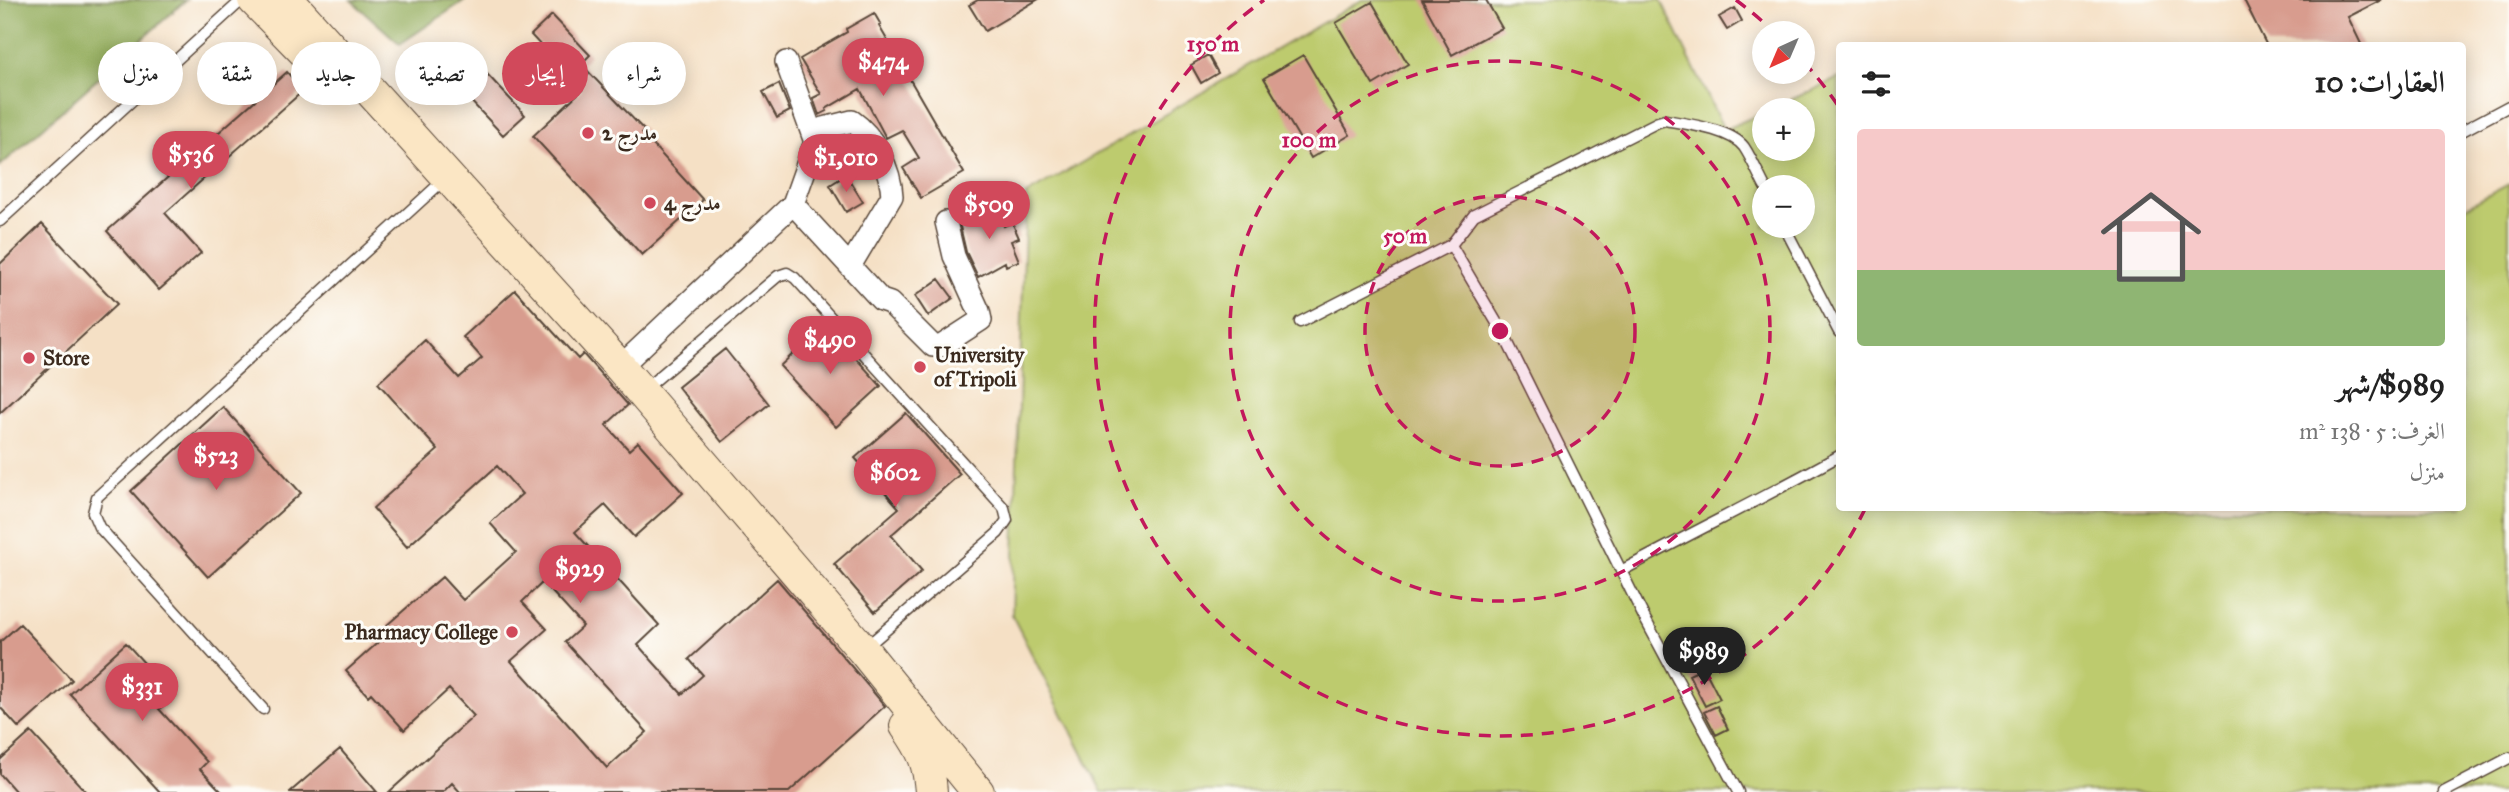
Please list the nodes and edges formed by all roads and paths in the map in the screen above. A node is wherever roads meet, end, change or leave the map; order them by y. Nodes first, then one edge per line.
1 (242, 0) edge
2 (254, 0) edge
3 (288, 0) edge
4 (786, 62) dead end
5 (2509, 106) edge
6 (2466, 129) edge
7 (812, 131) junction
8 (1759, 175) edge
9 (435, 188) junction
10 (793, 204) junction
11 (0, 221) edge
12 (946, 222) dead end
13 (1790, 238) edge
14 (1451, 245) junction
15 (850, 266) junction
16 (1300, 322) dead end
17 (1836, 326) edge
18 (620, 367) junction
19 (641, 392) junction
20 (1836, 458) edge
21 (1621, 571) junction
22 (863, 650) junction
23 (263, 709) dead end
24 (2509, 758) edge
25 (931, 792) edge
26 (978, 792) edge
27 (1738, 792) edge
28 (2444, 792) edge

1 - 11 lane
2 - 9 street
3 - 18 street
4 - 7 street
5 - 6 lane
7 - 10 street
7 - 15 street
8 - 14 lane
9 - 23 lane
9 - 25 street
10 - 15 street
10 - 18 street
12 - 15 street
13 - 17 lane
14 - 16 lane
14 - 21 lane
18 - 19 street
19 - 22 street
19 - 22 lane
20 - 21 lane
21 - 27 lane
22 - 26 street
24 - 28 lane

